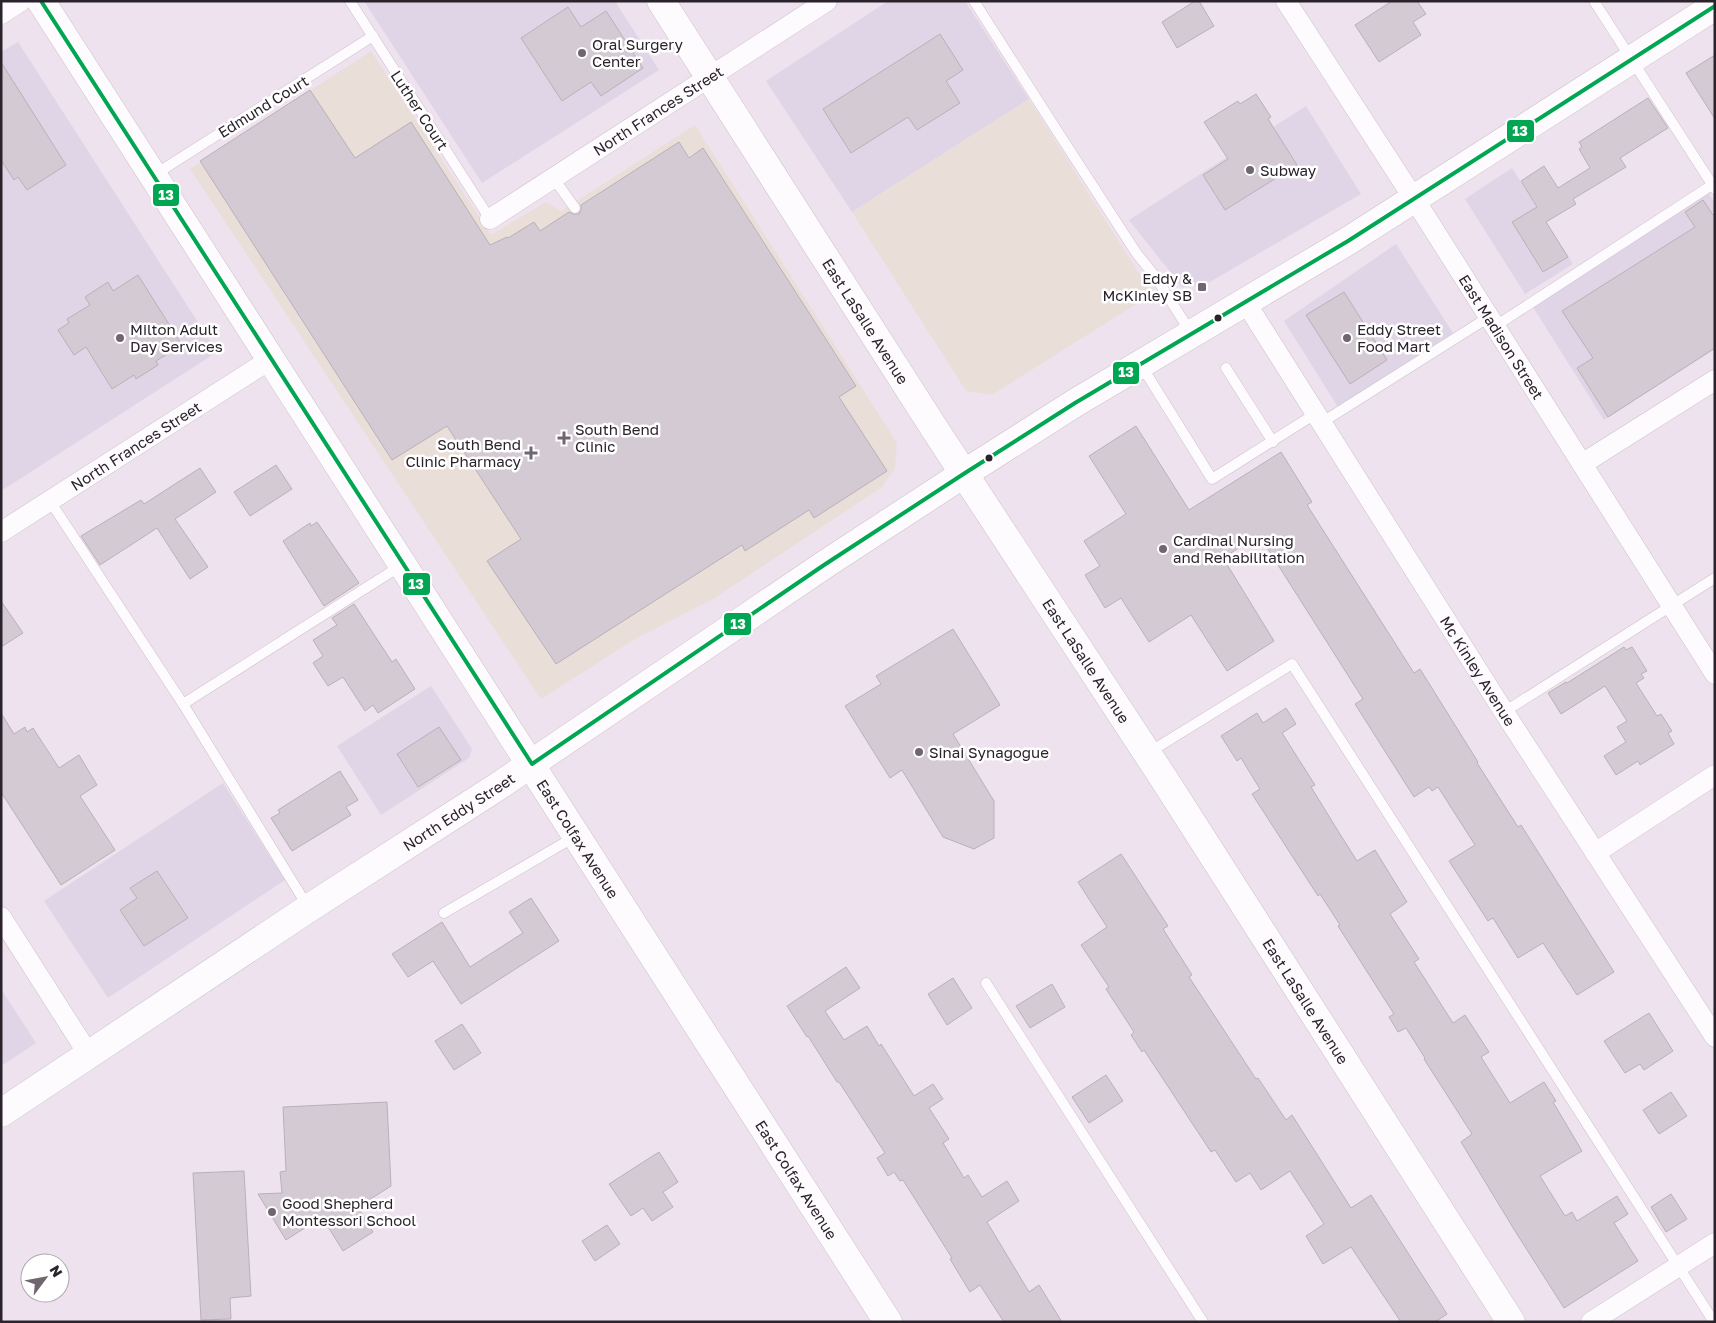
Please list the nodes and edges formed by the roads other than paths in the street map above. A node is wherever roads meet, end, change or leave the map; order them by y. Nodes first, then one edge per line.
1 (21, 1) edge
2 (41, 1) edge
3 (350, 1) edge
4 (661, 1) edge
5 (827, 1) edge
6 (974, 1) edge
7 (1286, 1) edge
8 (1594, 1) edge
9 (1715, 6) edge
10 (1, 14) edge
11 (373, 36) junction
12 (1632, 59) junction
13 (710, 77) junction
14 (153, 176) junction
15 (554, 179) junction
16 (1714, 186) edge
17 (1413, 199) junction
18 (575, 208) dead end
19 (490, 220) joint
20 (1246, 303) junction
21 (1492, 322) junction
22 (1192, 335) junction
23 (271, 359) junction
24 (1140, 365) junction
25 (1226, 368) dead end
26 (1715, 380) edge
27 (1318, 418) junction
28 (1273, 442) junction
29 (1582, 464) junction
30 (965, 474) junction
31 (50, 501) junction
32 (1, 532) edge
33 (403, 564) junction
34 (1715, 578) edge
35 (1672, 606) junction
36 (1715, 674) edge
37 (183, 704) junction
38 (1504, 712) junction
39 (1147, 754) junction
40 (532, 764) junction
41 (1715, 775) edge
42 (577, 835) junction
43 (1595, 853) junction
44 (309, 908) junction
45 (444, 913) dead end
46 (1, 917) edge
47 (986, 983) dead end
48 (1715, 1037) edge
49 (89, 1055) junction
50 (1, 1113) edge
51 (1715, 1243) edge
52 (1678, 1266) junction
53 (888, 1322) edge
54 (1203, 1322) edge
55 (1511, 1322) edge
56 (1592, 1322) edge
57 (1714, 1322) edge

1 - 10 street
2 - 14 main road, East Colfax Avenue
3 - 11 lane, Luther Court
4 - 13 main road, East LaSalle Avenue
5 - 13 street, North Frances Street
6 - 22 lane
7 - 17 street, East Madison Street
8 - 12 lane
9 - 12 main road, North Eddy Street
11 - 14 lane, Edmund Court
11 - 19 lane, Luther Court
12 - 16 lane
12 - 17 main road, North Eddy Street
13 - 15 street, North Frances Street
13 - 30 main road, East LaSalle Avenue
14 - 23 main road, East Colfax Avenue
15 - 18 lane
15 - 19 street, North Frances Street
16 - 21 lane
17 - 20 main road, North Eddy Street
17 - 21 street, East Madison Street
20 - 22 main road, North Eddy Street
20 - 27 street, Mc Kinley Avenue
21 - 27 lane
21 - 29 street, East Madison Street
22 - 24 main road, North Eddy Street
23 - 31 street, North Frances Street
23 - 33 main road, East Colfax Avenue
24 - 28 lane
24 - 30 main road, North Eddy Street
25 - 28 lane
26 - 29 street
27 - 28 lane
27 - 38 street, Mc Kinley Avenue
29 - 35 street, East Madison Street
30 - 39 main road, East LaSalle Avenue
30 - 40 main road, North Eddy Street
31 - 32 street, North Frances Street
31 - 37 lane
33 - 37 lane
33 - 40 main road, East Colfax Avenue
34 - 35 lane
35 - 36 street, East Madison Street
35 - 38 lane
37 - 44 lane
38 - 43 street, Mc Kinley Avenue
39 - 52 lane
39 - 55 main road, East LaSalle Avenue
40 - 42 main road, East Colfax Avenue
40 - 44 main road, North Eddy Street
41 - 43 street
42 - 45 lane
42 - 53 main road, East Colfax Avenue
43 - 48 street, Mc Kinley Avenue
44 - 49 main road, North Eddy Street
46 - 49 street
47 - 54 lane
49 - 50 main road, North Eddy Street
51 - 52 street
52 - 56 street
52 - 57 lane

